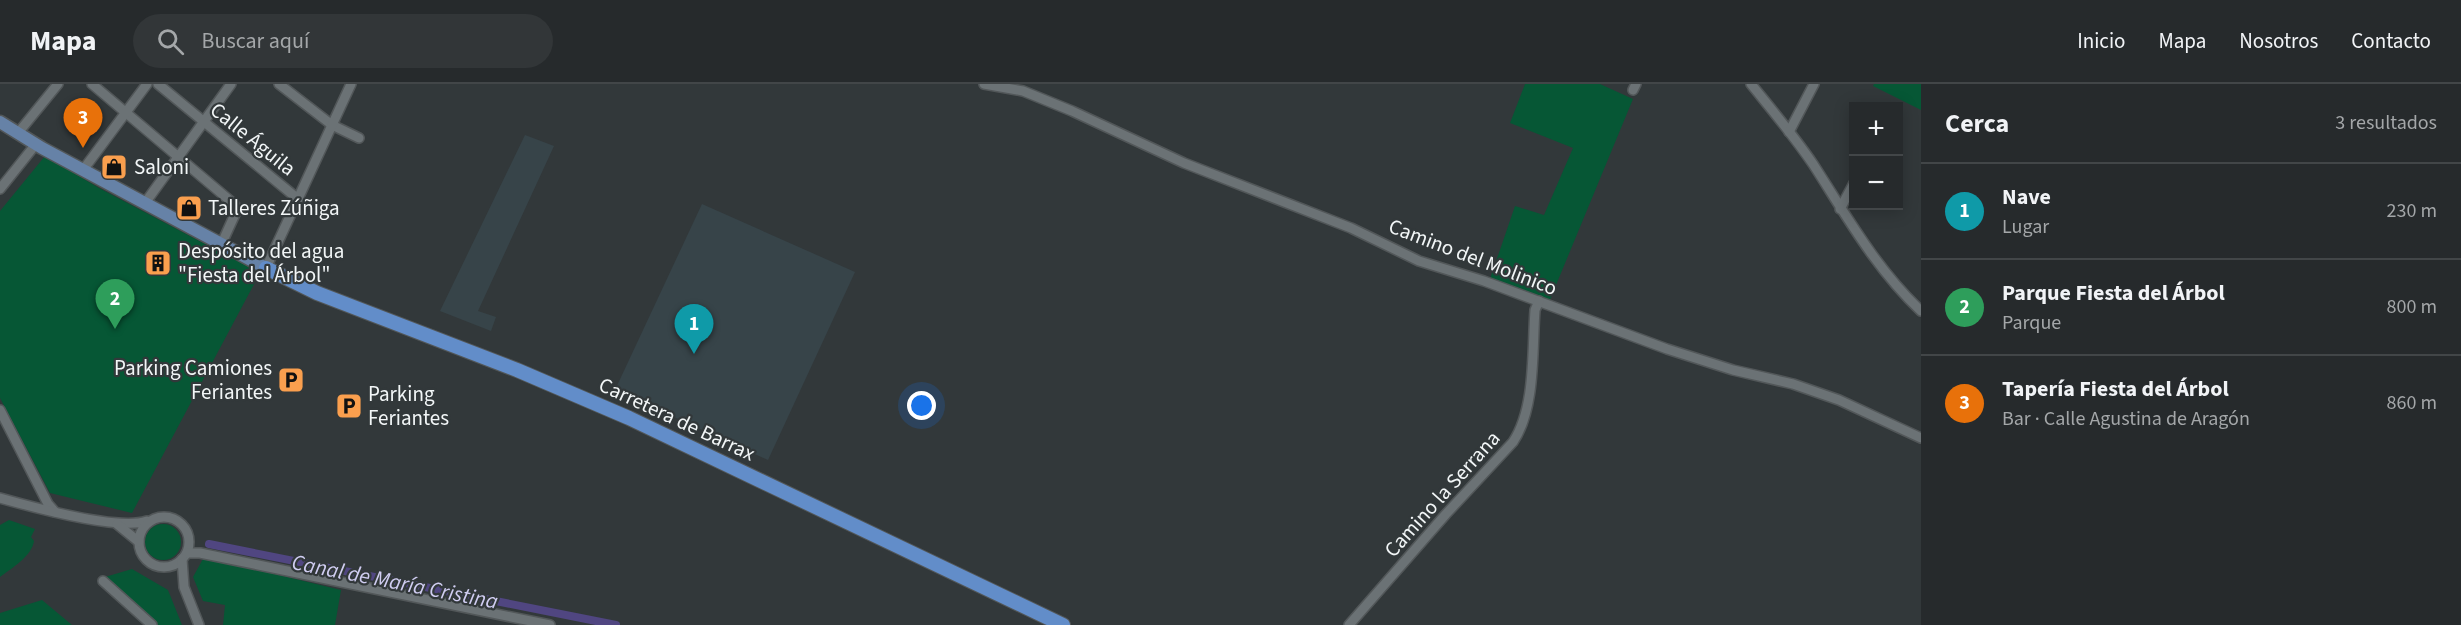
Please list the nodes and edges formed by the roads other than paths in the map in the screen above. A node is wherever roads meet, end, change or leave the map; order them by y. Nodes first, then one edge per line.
1 (58, 84) edge
2 (92, 84) edge
3 (147, 84) edge
4 (158, 84) edge
5 (231, 84) edge
6 (279, 84) edge
7 (351, 84) edge
8 (984, 84) edge
9 (1751, 84) edge
10 (1814, 84) edge
11 (125, 112) junction
12 (203, 121) junction
13 (0, 122) edge
14 (332, 125) junction
15 (1789, 132) junction
16 (18, 133) junction
17 (359, 138) dead end
18 (36, 144) junction
19 (178, 156) junction
20 (83, 170) junction
21 (0, 189) edge
22 (1849, 192) edge
23 (298, 199) junction
24 (145, 203) junction
25 (1839, 209) junction
26 (221, 245) junction
27 (266, 268) junction
28 (1539, 301) junction
29 (1921, 311) edge
30 (0, 410) edge
31 (1921, 438) edge
32 (40, 488) junction
33 (0, 492) edge
34 (5, 500) edge
35 (26, 506) junction
36 (55, 512) junction
37 (151, 520) junction
38 (115, 523) junction
39 (139, 542) junction
40 (184, 556) junction
41 (164, 567) junction
42 (103, 581) dead end
43 (184, 587) junction
44 (152, 625) edge
45 (199, 625) edge
46 (550, 625) edge
47 (1063, 625) edge
48 (1349, 625) edge

1 - 16 street
2 - 11 street
3 - 11 street
4 - 12 street, Calle Águila
5 - 12 street
6 - 14 street
7 - 14 street
8 - 28 street, Camino del Molinico
9 - 15 street
10 - 15 street
11 - 19 street
11 - 20 street
12 - 19 street
12 - 23 street, Calle Águila
13 - 16 main road
14 - 17 street
14 - 23 street
15 - 25 street
16 - 18 main road
18 - 20 main road
18 - 21 street
19 - 24 street
19 - 26 street
20 - 24 main road
22 - 25 street
23 - 27 street
24 - 26 main road
25 - 29 street
26 - 27 main road
27 - 47 highway, Carretera de Barrax
28 - 31 street, Camino del Molinico
28 - 48 street, Camino la Serrana
30 - 32 street
32 - 35 street
32 - 36 street
33 - 34 street
34 - 35 street
35 - 36 street
36 - 38 street
37 - 38 street
37 - 39 street
37 - 40 street
38 - 39 street
39 - 41 street
40 - 41 street
40 - 43 street
40 - 46 street
41 - 43 street
42 - 44 street
43 - 45 street

